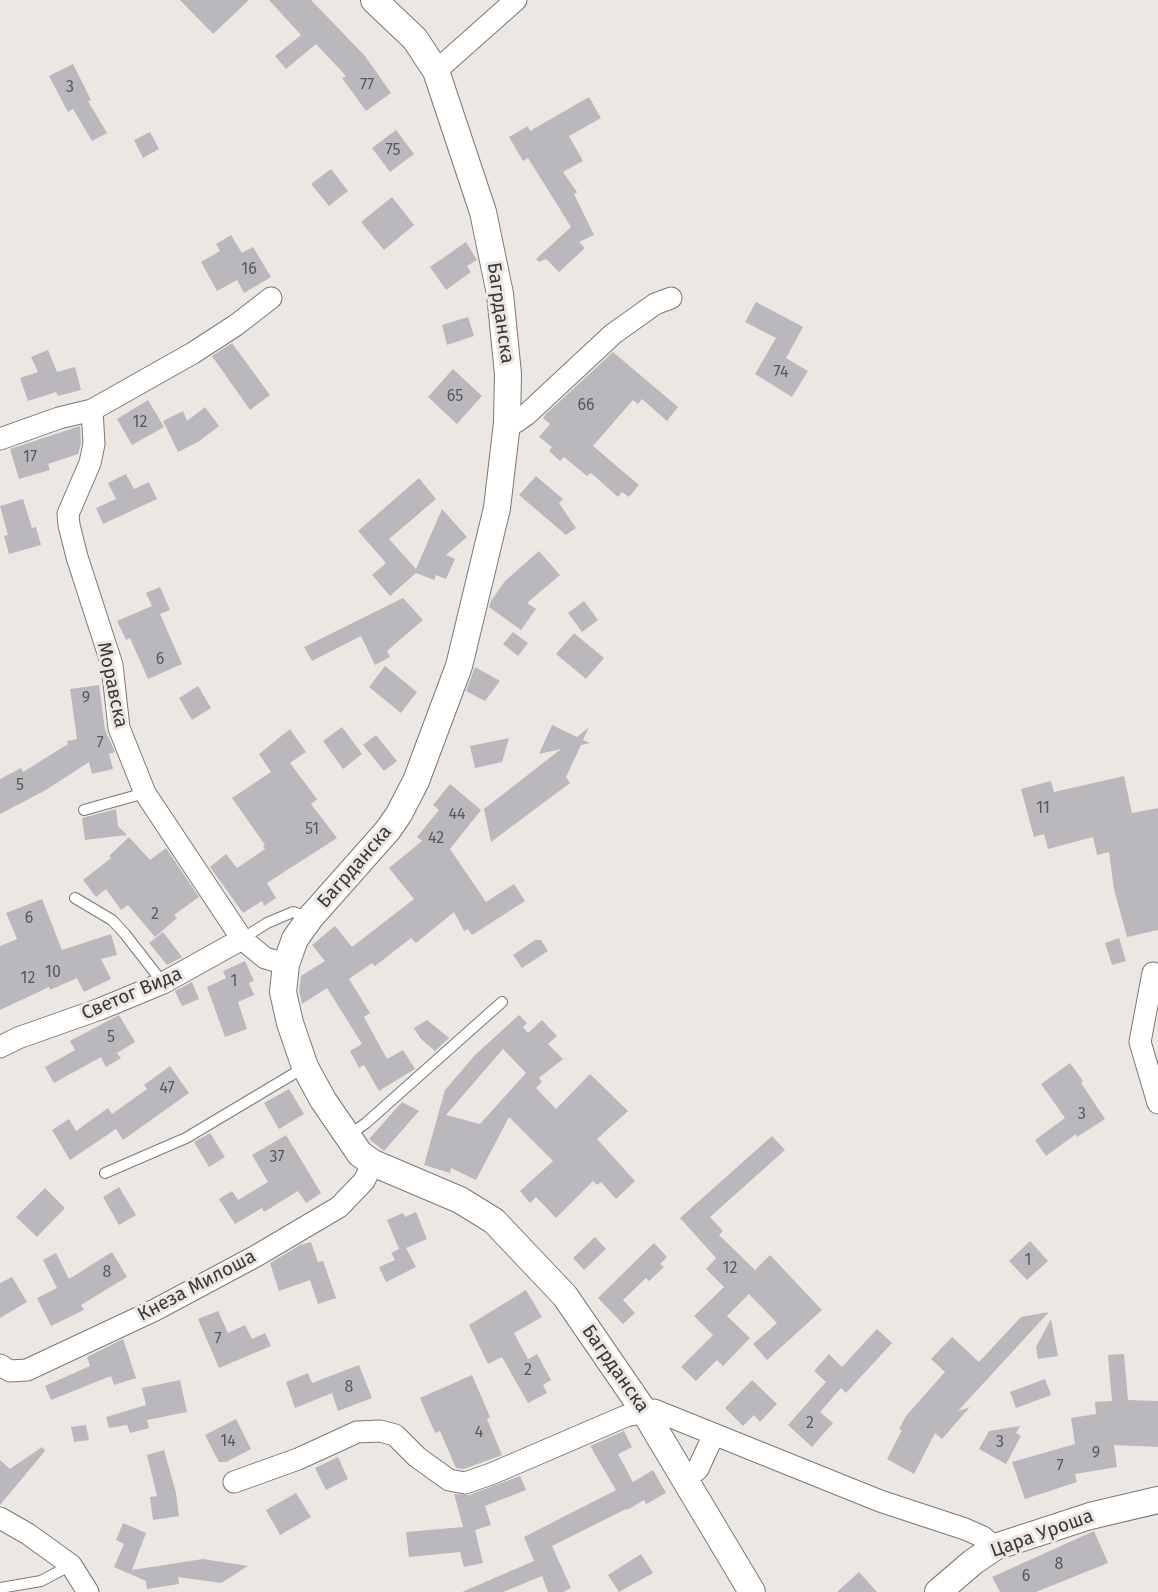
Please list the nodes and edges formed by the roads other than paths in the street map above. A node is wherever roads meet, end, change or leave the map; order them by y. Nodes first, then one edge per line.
1 (374, 0) edge
2 (516, 0) edge
3 (436, 71) junction
4 (271, 298) dead end
5 (671, 298) dead end
6 (92, 411) junction
7 (507, 424) junction
8 (0, 439) edge
9 (145, 793) junction
10 (84, 810) dead end
11 (75, 898) dead end
12 (310, 918) junction
13 (242, 939) junction
14 (286, 964) junction
15 (1153, 973) dead end
16 (163, 983) junction
17 (502, 1002) dead end
18 (9, 1043) edge
19 (305, 1066) junction
20 (1158, 1103) edge
21 (347, 1137) junction
22 (373, 1163) junction
23 (105, 1173) dead end
24 (0, 1365) edge
25 (644, 1411) junction
26 (714, 1434) junction
27 (686, 1478) junction
28 (233, 1482) dead end
29 (1158, 1500) edge
30 (0, 1518) edge
31 (995, 1547) junction
32 (72, 1565) junction
33 (0, 1588) edge
34 (88, 1592) edge
35 (752, 1592) edge
36 (938, 1592) edge

1 - 3 street, Багрданска
2 - 3 street
3 - 7 street, Багрданска
4 - 6 street
5 - 7 street
6 - 8 street
6 - 9 street, Моравска
7 - 12 street, Багрданска
9 - 10 lane
9 - 13 street, Моравска
11 - 16 lane
12 - 13 lane
12 - 14 street, Багрданска
13 - 14 street, Моравска
13 - 16 street, Светог Вида
14 - 19 street, Багрданска
15 - 20 street
16 - 18 street, Светог Вида
17 - 21 lane
19 - 21 street, Багрданска
19 - 23 lane
21 - 22 street, Багрданска
22 - 24 street, Кнеза Милоша
22 - 25 street, Багрданска
25 - 26 street
25 - 27 street, Багрданска
25 - 28 street
26 - 27 street
26 - 31 street
27 - 35 street, Багрданска
29 - 31 street, Цара Уроша
30 - 32 street
31 - 36 street, Цара Уроша
32 - 33 lane
32 - 34 street

